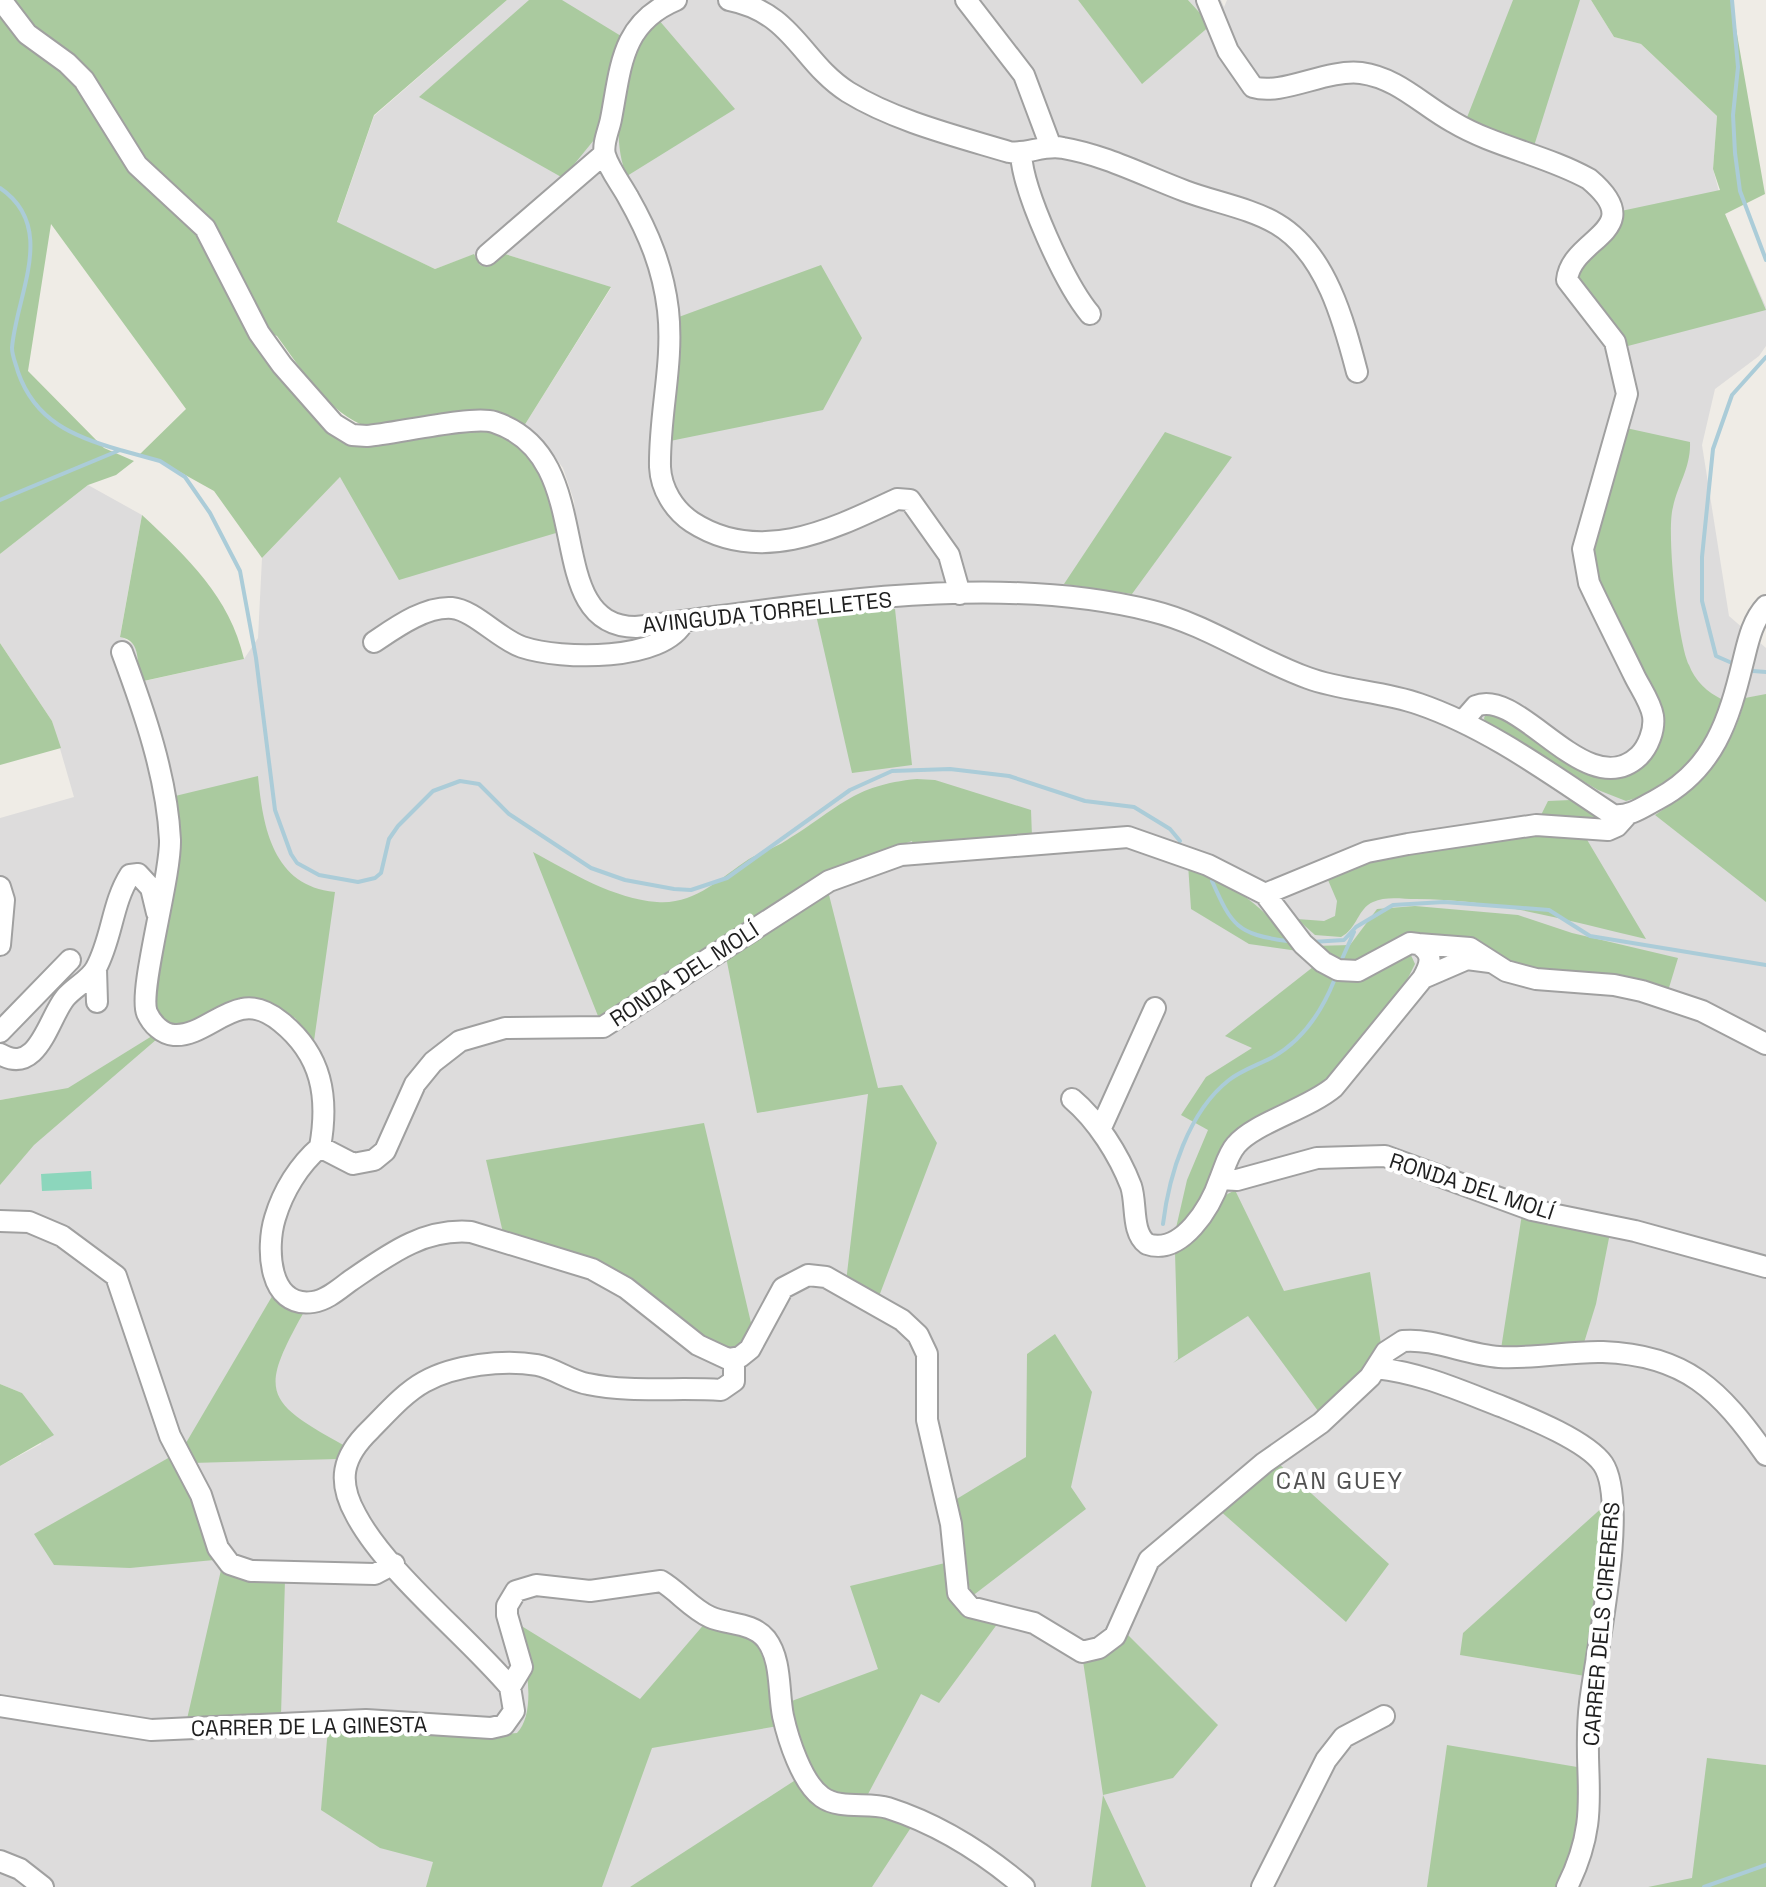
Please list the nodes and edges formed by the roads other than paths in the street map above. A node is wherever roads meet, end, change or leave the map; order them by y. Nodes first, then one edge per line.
1 (1, 0) edge
2 (676, 0) edge
3 (729, 0) edge
4 (966, 0) edge
5 (1207, 0) edge
6 (1051, 147) junction
7 (604, 154) junction
8 (1021, 154) junction
9 (487, 255) dead end
10 (1090, 314) dead end
11 (1357, 372) dead end
12 (960, 594) junction
13 (1766, 606) edge
14 (684, 621) junction
15 (374, 642) dead end
16 (122, 652) dead end
17 (1462, 722) junction
18 (1626, 816) junction
19 (5, 890) edge
20 (1265, 894) junction
21 (159, 925) junction
22 (1418, 944) junction
23 (0, 945) edge
24 (70, 960) dead end
25 (1494, 963) junction
26 (96, 969) junction
27 (1423, 978) junction
28 (97, 1002) dead end
29 (1155, 1008) dead end
30 (0, 1032) edge
31 (1766, 1044) edge
32 (0, 1054) edge
33 (1072, 1099) dead end
34 (1100, 1130) junction
35 (320, 1147) junction
36 (1220, 1179) junction
37 (0, 1221) edge
38 (1766, 1267) edge
39 (734, 1359) junction
40 (1376, 1368) junction
41 (1766, 1455) edge
42 (394, 1564) junction
43 (510, 1687) junction
44 (0, 1706) edge
45 (1384, 1716) dead end
46 (0, 1861) edge
47 (43, 1887) edge
48 (1024, 1887) edge
49 (1262, 1887) edge
50 (1567, 1887) edge

1 - 14 street, AVINGUDA TORRELLETES
2 - 7 street
3 - 8 street
4 - 6 street
5 - 17 street
6 - 8 street
6 - 11 street
7 - 9 street
7 - 12 street
8 - 10 street
12 - 14 street, AVINGUDA TORRELLETES
12 - 17 street, AVINGUDA TORRELLETES
13 - 18 street
14 - 15 street
16 - 21 street
17 - 18 street, AVINGUDA TORRELLETES
18 - 20 street
19 - 23 street
20 - 22 street, RONDA DEL MOLÍ
20 - 35 street, RONDA DEL MOLÍ
21 - 26 street
21 - 35 street
22 - 25 street
22 - 27 street
24 - 30 street
25 - 27 street
25 - 31 street
26 - 28 street
26 - 32 street
27 - 36 street
29 - 34 street
33 - 34 street
34 - 36 street
35 - 39 street
36 - 38 street, RONDA DEL MOLÍ
37 - 42 street
39 - 40 street
39 - 42 street
40 - 41 street
40 - 50 street, CARRER DELS CIRERERS
42 - 43 street
43 - 44 street, CARRER DE LA GINESTA
43 - 48 street
45 - 49 street
46 - 47 street

